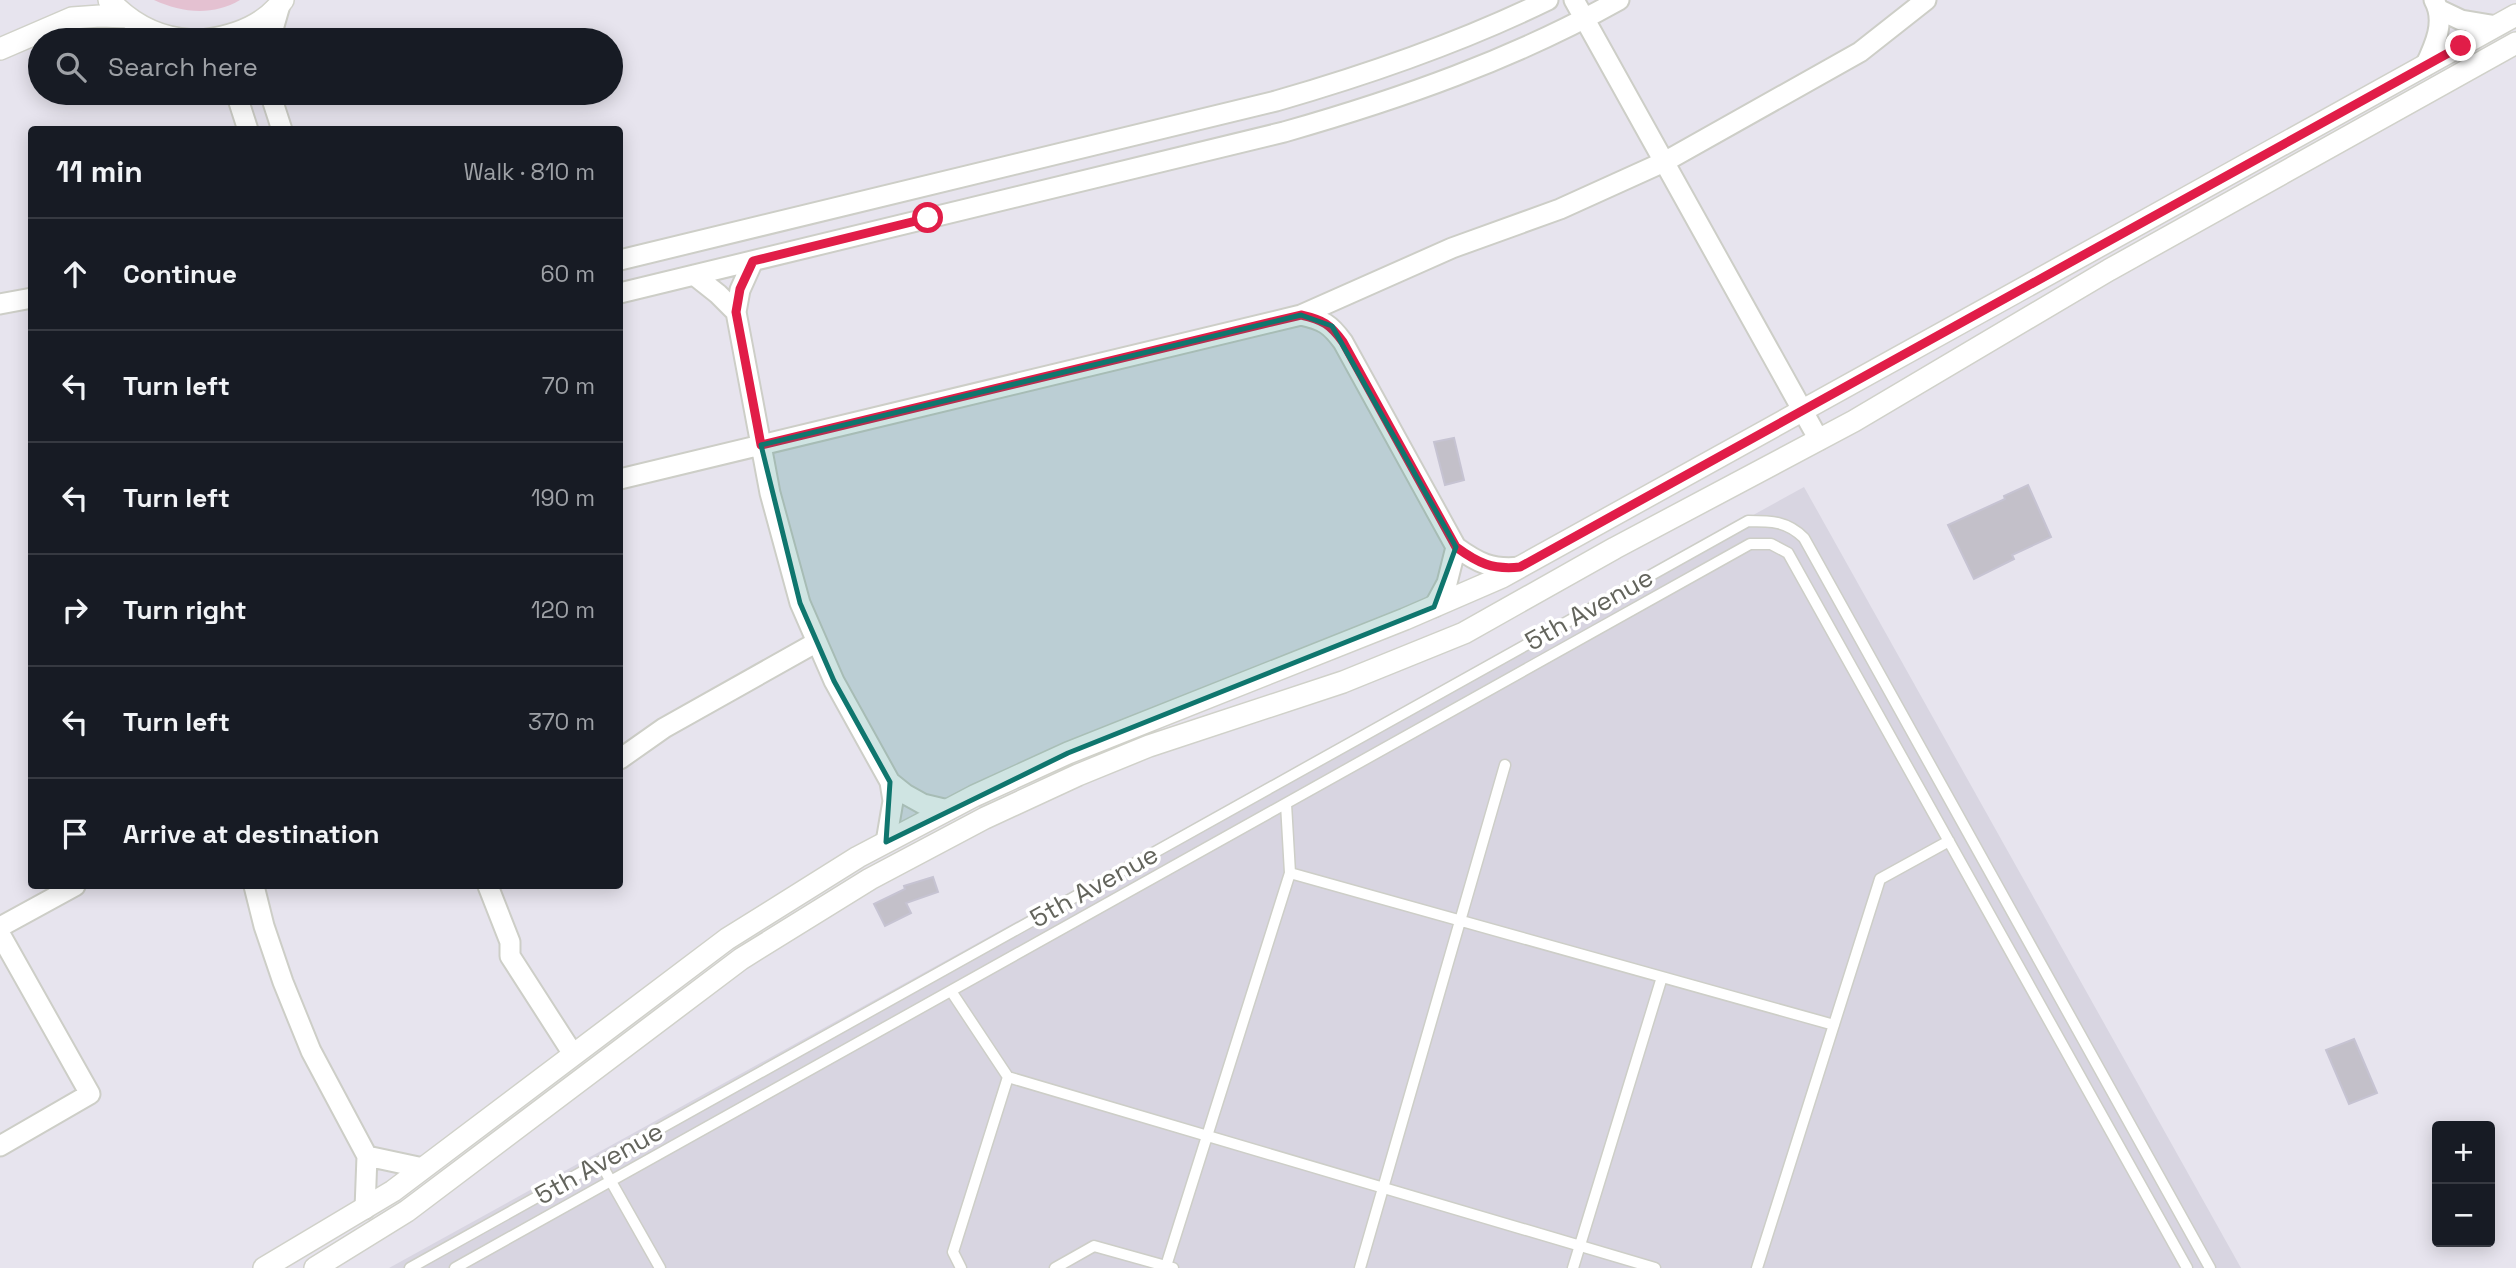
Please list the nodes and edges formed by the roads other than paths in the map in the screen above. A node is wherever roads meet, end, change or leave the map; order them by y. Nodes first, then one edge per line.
1 (109, 0) edge
2 (1548, 0) edge
3 (1574, 0) edge
4 (1619, 0) edge
5 (1926, 0) edge
6 (282, 2) edge
7 (2437, 5) edge
8 (2516, 15) edge
9 (127, 17) junction
10 (1584, 18) junction
11 (2497, 26) junction
12 (48, 28) edge
13 (146, 28) edge
14 (249, 28) edge
15 (274, 28) edge
16 (28, 36) edge
17 (2516, 43) edge
18 (0, 48) edge
19 (2426, 66) junction
20 (240, 105) edge
21 (274, 105) edge
22 (247, 126) edge
23 (281, 126) edge
24 (1665, 161) junction
25 (623, 259) edge
26 (753, 261) junction
27 (694, 275) junction
28 (623, 292) edge
29 (28, 299) edge
30 (0, 304) edge
31 (736, 312) junction
32 (1301, 315) junction
33 (1803, 411) junction
34 (1819, 440) junction
35 (761, 445) junction
36 (623, 478) edge
37 (1456, 547) junction
38 (1520, 567) junction
39 (1434, 607) junction
40 (817, 642) junction
41 (623, 757) edge
42 (1505, 765) dead end
43 (890, 782) junction
44 (1286, 804) junction
45 (948, 810) junction
46 (1949, 841) junction
47 (886, 842) junction
48 (1290, 873) junction
49 (70, 889) edge
50 (255, 889) edge
51 (489, 889) edge
52 (1460, 921) junction
53 (0, 927) edge
54 (0, 934) edge
55 (1662, 977) junction
56 (951, 991) junction
57 (1834, 1025) junction
58 (573, 1054) junction
59 (1008, 1077) junction
60 (1207, 1136) junction
61 (0, 1146) edge
62 (368, 1156) junction
63 (600, 1162) junction
64 (423, 1168) junction
65 (611, 1181) junction
66 (1383, 1188) junction
67 (365, 1209) junction
68 (1580, 1246) junction
69 (1170, 1267) edge
70 (264, 1268) edge
71 (315, 1268) edge
72 (410, 1268) edge
73 (455, 1268) edge
74 (660, 1268) edge
75 (961, 1268) edge
76 (1055, 1268) edge
77 (1360, 1268) edge
78 (1573, 1268) edge
79 (1655, 1268) edge
80 (1757, 1268) edge
81 (2187, 1268) edge
82 (2210, 1268) edge

1 - 9 main road
2 - 25 street
3 - 10 street
4 - 10 street
5 - 24 street
6 - 14 main road
6 - 15 street
7 - 11 street
7 - 19 street
8 - 11 main road
9 - 12 main road
9 - 13 main road
10 - 24 street
10 - 26 street
11 - 19 main road
16 - 18 main road
17 - 34 main road
19 - 33 main road
20 - 22 street
21 - 23 street
24 - 32 street
24 - 33 street
26 - 27 street
26 - 31 street
27 - 28 street
27 - 31 street
29 - 30 street
31 - 35 street
32 - 35 street
32 - 37 street
33 - 34 street
33 - 38 main road
34 - 71 main road
35 - 36 street
35 - 40 street
37 - 38 street
37 - 39 street
38 - 39 main road
39 - 45 main road
40 - 41 street
40 - 43 street
42 - 52 lane
43 - 45 street
43 - 47 street
44 - 46 lane, 5th Avenue
44 - 48 lane
44 - 56 lane, 5th Avenue
45 - 47 main road
46 - 57 lane
46 - 81 lane
47 - 58 main road
48 - 52 lane
48 - 60 lane
49 - 53 street
50 - 62 street
51 - 58 street
52 - 55 lane
52 - 66 lane
54 - 61 street
55 - 57 lane
55 - 68 lane
56 - 59 lane
56 - 65 lane, 5th Avenue
57 - 80 lane
58 - 64 main road
59 - 60 lane
59 - 75 lane
60 - 66 lane
60 - 69 lane
62 - 64 street
62 - 67 street
63 - 65 lane
63 - 72 lane, 5th Avenue
63 - 82 lane, 5th Avenue
64 - 67 main road
65 - 73 lane, 5th Avenue
65 - 74 lane
66 - 68 lane
66 - 77 lane
67 - 70 main road
68 - 78 lane
68 - 79 lane
69 - 76 lane

